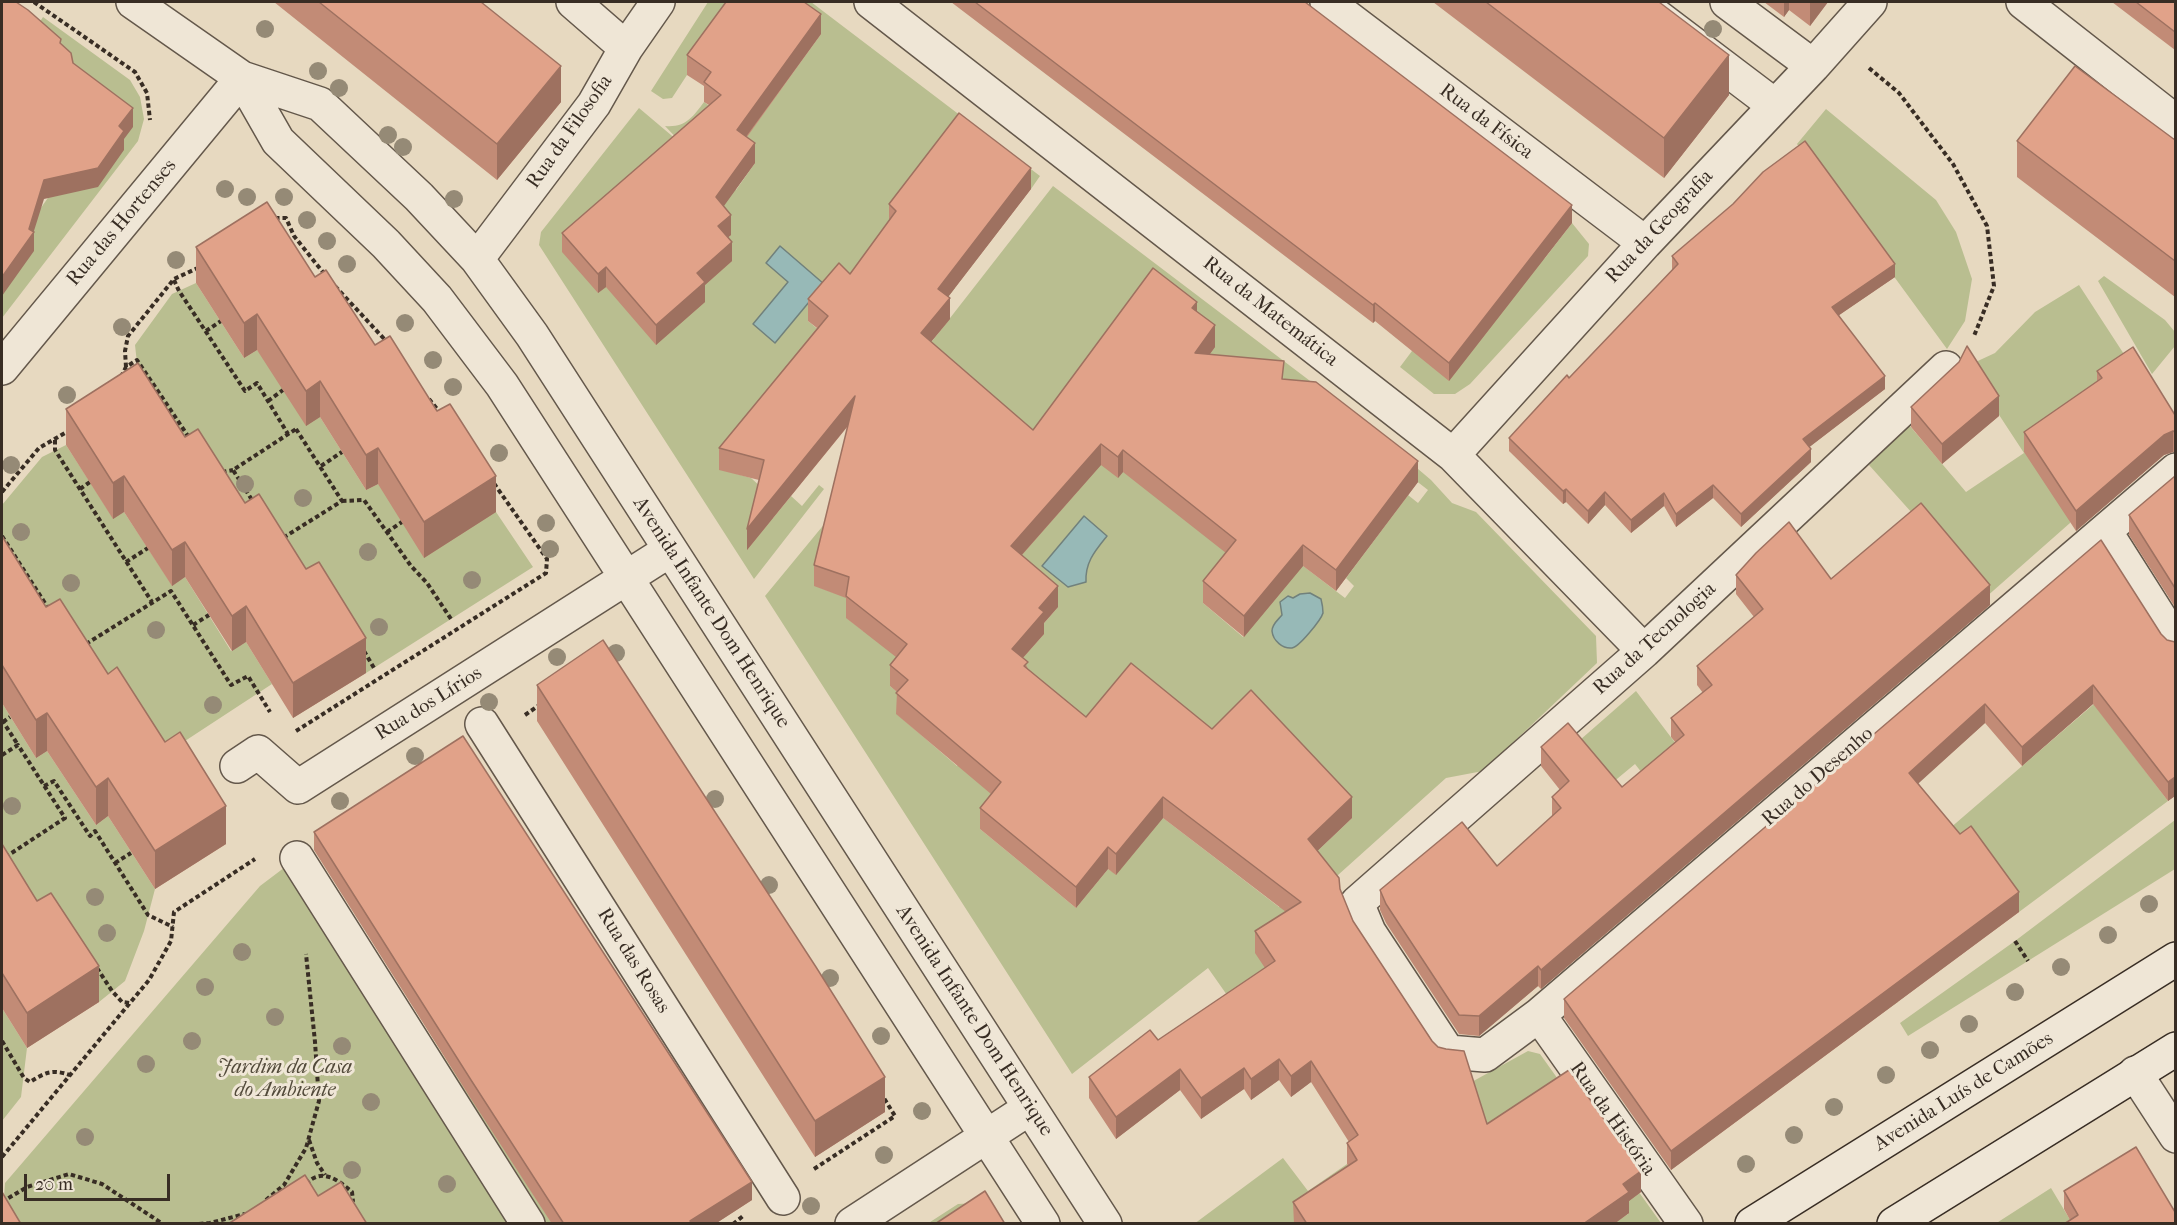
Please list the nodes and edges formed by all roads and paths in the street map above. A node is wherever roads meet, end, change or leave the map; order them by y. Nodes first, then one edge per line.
1 (34, 2) edge
2 (133, 2) edge
3 (573, 2) edge
4 (658, 2) edge
5 (871, 2) edge
6 (1327, 2) edge
7 (1638, 2) edge
8 (1727, 2) edge
9 (1870, 2) edge
10 (2023, 2) edge
11 (626, 48) junction
12 (1864, 63) dead end
13 (1813, 66) junction
14 (242, 78) junction
15 (1774, 105) junction
16 (2175, 122) edge
17 (150, 126) dead end
18 (274, 218) edge
19 (1644, 243) junction
20 (477, 259) junction
21 (204, 265) edge
22 (174, 279) junction
23 (221, 321) edge
24 (206, 331) junction
25 (1970, 341) dead end
26 (393, 349) edge
27 (126, 367) junction
28 (2, 368) edge
29 (1946, 368) dead end
30 (121, 378) edge
31 (283, 390) edge
32 (423, 392) edge
33 (268, 401) junction
34 (444, 417) edge
35 (72, 429) edge
36 (288, 434) junction
37 (55, 439) junction
38 (192, 442) edge
39 (342, 452) edge
40 (1453, 455) junction
41 (321, 466) junction
42 (233, 470) junction
43 (2175, 470) edge
44 (487, 472) edge
45 (217, 476) edge
46 (90, 483) edge
47 (80, 489) junction
48 (2, 492) edge
49 (342, 501) junction
50 (402, 522) edge
51 (2105, 531) junction
52 (387, 532) junction
53 (2, 536) edge
54 (148, 548) edge
55 (670, 550) junction
56 (126, 562) junction
57 (626, 577) junction
58 (152, 602) junction
59 (209, 615) edge
60 (451, 619) dead end
61 (56, 620) edge
62 (193, 625) junction
63 (2175, 644) edge
64 (80, 648) edge
65 (363, 649) edge
66 (1644, 651) junction
67 (374, 668) dead end
68 (544, 702) edge
69 (273, 715) dead end
70 (10, 717) edge
71 (2, 721) edge
72 (485, 727) joint
73 (290, 730) dead end
74 (18, 745) junction
75 (2, 755) edge
76 (237, 766) dead end
77 (44, 786) junction
78 (71, 788) edge
79 (63, 794) junction
80 (132, 853) edge
81 (2, 854) edge
82 (9, 855) junction
83 (261, 855) dead end
84 (297, 858) dead end
85 (115, 863) junction
86 (14, 864) edge
87 (173, 927) junction
88 (2015, 941) dead end
89 (306, 950) dead end
90 (2175, 959) edge
91 (93, 961) edge
92 (2028, 961) dead end
93 (130, 1003) junction
94 (1539, 1015) junction
95 (2, 1041) edge
96 (2175, 1048) edge
97 (1448, 1052) joint
98 (2135, 1073) junction
99 (70, 1075) junction
100 (876, 1086) edge
101 (1030, 1108) junction
102 (986, 1136) junction
103 (2175, 1136) edge
104 (308, 1138) junction
105 (2, 1157) edge
106 (325, 1175) junction
107 (305, 1185) edge
108 (781, 1195) joint
109 (2, 1202) edge
110 (260, 1205) edge
111 (353, 1207) edge
112 (252, 1212) edge
113 (163, 1224) edge
114 (199, 1224) edge
115 (528, 1224) edge
116 (852, 1224) edge
117 (1043, 1224) edge
118 (1105, 1224) edge
119 (1686, 1224) edge
120 (1752, 1224) edge
121 (1894, 1224) edge

1 - 17 path
2 - 14 street, Avenida Infante Dom Henrique
3 - 11 street
4 - 11 street, Rua da Filosofia
5 - 40 street, Rua da Matemática
6 - 19 street, Rua da Física
7 - 15 street
8 - 13 street
9 - 13 street, Rua da Geografia
10 - 16 street
11 - 20 street, Rua da Filosofia
12 - 25 path
13 - 15 street, Rua da Geografia
14 - 20 street, Avenida Infante Dom Henrique
14 - 28 street, Rua das Hortenses
14 - 57 street, Avenida Infante Dom Henrique
15 - 19 street, Rua da Geografia
18 - 26 path
19 - 40 street, Rua da Geografia
20 - 55 street, Avenida Infante Dom Henrique
21 - 22 path
22 - 24 path
22 - 27 path
23 - 24 path
24 - 33 path
27 - 30 path
27 - 38 path
29 - 66 street, Rua da Tecnologia
31 - 33 path
32 - 34 path
33 - 36 path
35 - 37 path
36 - 41 path
36 - 42 path
37 - 47 path
37 - 48 path
39 - 41 path
40 - 66 street, Rua da Matemática
41 - 49 path
42 - 45 path
42 - 49 path
43 - 51 street, Rua do Desenho
44 - 73 path
46 - 47 path
47 - 56 path
49 - 52 path
50 - 52 path
51 - 63 street
51 - 94 street, Rua do Desenho
52 - 60 path
53 - 61 path
54 - 56 path
55 - 57 street
55 - 101 street, Avenida Infante Dom Henrique
56 - 58 path
57 - 76 street, Rua dos Lírios
57 - 102 street, Avenida Infante Dom Henrique
58 - 62 path
58 - 64 path
59 - 62 path
62 - 69 path
65 - 67 path
66 - 97 street, Rua da Tecnologia
68 - 72 path
70 - 71 path
71 - 74 path
72 - 108 street, Rua das Rosas
74 - 75 path
74 - 77 path
77 - 79 path
77 - 82 path
78 - 79 path
79 - 85 path
80 - 85 path
81 - 82 path
82 - 86 path
83 - 87 path
84 - 115 street
85 - 87 path
87 - 93 path
88 - 92 path
89 - 104 path
90 - 120 street, Avenida Luís de Camões
91 - 93 path
93 - 99 path
94 - 97 street, Rua do Desenho
94 - 119 street, Rua da História
95 - 99 path
96 - 98 street
98 - 103 street
98 - 121 street
99 - 105 path
100 - 108 path
101 - 102 street
101 - 118 street, Avenida Infante Dom Henrique
102 - 116 street
102 - 117 street, Avenida Infante Dom Henrique
104 - 106 path
104 - 110 path
106 - 107 path
106 - 111 path
109 - 113 path
112 - 114 path

